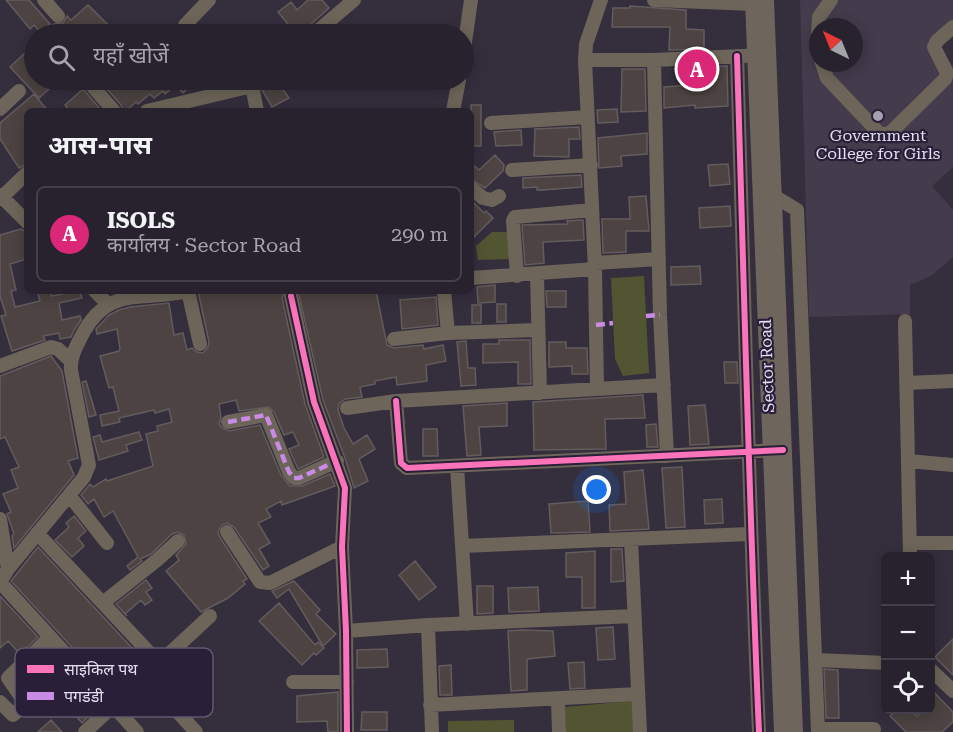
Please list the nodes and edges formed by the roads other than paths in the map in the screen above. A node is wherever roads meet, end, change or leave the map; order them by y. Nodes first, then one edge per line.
1 (44, 0) edge
2 (209, 0) edge
3 (354, 0) edge
4 (471, 0) edge
5 (601, 0) edge
6 (654, 0) edge
7 (831, 0) edge
8 (757, 1) edge
9 (58, 16) dead end
10 (819, 18) edge
11 (186, 24) edge
12 (326, 24) edge
13 (468, 24) edge
14 (953, 27) edge
15 (762, 55) junction
16 (737, 56) junction
17 (585, 60) junction
18 (654, 60) junction
19 (825, 72) edge
20 (96, 90) edge
21 (229, 90) edge
22 (256, 90) edge
23 (457, 90) edge
24 (20, 91) dead end
25 (111, 108) edge
26 (159, 108) edge
27 (257, 108) edge
28 (454, 108) edge
29 (0, 109) edge
30 (588, 117) junction
31 (491, 123) dead end
32 (591, 165) junction
33 (512, 170) dead end
34 (24, 176) edge
35 (474, 190) edge
36 (499, 196) dead end
37 (774, 196) junction
38 (1, 197) edge
39 (592, 210) junction
40 (24, 219) edge
41 (659, 259) junction
42 (595, 266) junction
43 (537, 274) junction
44 (517, 276) junction
45 (474, 278) edge
46 (98, 294) edge
47 (161, 294) edge
48 (189, 294) edge
49 (444, 294) edge
50 (291, 296) dead end
51 (108, 304) junction
52 (905, 321) dead end
53 (538, 330) junction
54 (448, 333) junction
55 (394, 339) dead end
56 (200, 344) dead end
57 (70, 360) junction
58 (0, 366) edge
59 (953, 381) edge
60 (906, 383) junction
61 (664, 385) junction
62 (597, 389) junction
63 (540, 393) junction
64 (396, 401) junction
65 (347, 408) dead end
66 (228, 422) dead end
67 (777, 450) junction
68 (749, 452) junction
69 (668, 456) junction
70 (337, 461) junction
71 (908, 461) junction
72 (953, 465) edge
73 (457, 466) junction
74 (69, 495) junction
75 (0, 519) edge
76 (227, 532) dead end
77 (37, 533) junction
78 (750, 534) junction
79 (631, 539) junction
80 (178, 541) dead end
81 (107, 543) dead end
82 (953, 543) edge
83 (462, 546) junction
84 (342, 547) junction
85 (910, 550) edge
86 (8, 569) junction
87 (0, 582) edge
88 (104, 602) junction
89 (210, 616) dead end
90 (634, 616) junction
91 (467, 624) junction
92 (428, 625) junction
93 (346, 631) junction
94 (50, 637) junction
95 (39, 648) edge
96 (60, 648) edge
97 (145, 648) edge
98 (175, 648) edge
99 (816, 660) junction
100 (881, 663) edge
101 (15, 671) edge
102 (935, 674) edge
103 (293, 682) dead end
104 (347, 682) junction
105 (15, 688) edge
106 (953, 691) edge
107 (638, 694) junction
108 (558, 700) junction
109 (0, 702) edge
110 (430, 705) junction
111 (15, 713) edge
112 (101, 717) edge
113 (123, 717) edge
114 (182, 717) edge
115 (874, 729) dead end
116 (818, 730) edge
117 (85, 732) edge
118 (137, 732) edge
119 (196, 732) edge
120 (347, 732) edge
121 (432, 732) edge
122 (559, 732) edge
123 (640, 732) edge
124 (759, 732) edge
125 (782, 732) edge
126 (795, 732) edge

1 - 9 street
2 - 11 street
3 - 12 street
4 - 13 street
5 - 17 street
6 - 8 street
7 - 10 street
8 - 15 main road, Sector Road
14 - 19 street
15 - 16 street
15 - 37 main road, Sector Road
15 - 67 main road, Sector Road
16 - 18 street
16 - 68 street
17 - 18 street
17 - 30 street
18 - 41 street
20 - 25 street
21 - 26 street
22 - 27 street
23 - 28 street
24 - 29 street
30 - 31 street
30 - 32 street
32 - 33 street
32 - 39 street
34 - 38 street
35 - 36 street
37 - 67 main road, Sector Road
37 - 99 street
38 - 40 street
39 - 42 street
39 - 44 street
41 - 42 street
41 - 61 street
42 - 43 street
42 - 62 street
43 - 44 street
43 - 53 street
44 - 45 street
46 - 51 street
47 - 51 street
48 - 56 street
49 - 54 street
50 - 70 street
51 - 57 street
52 - 60 street
53 - 54 street
53 - 63 street
54 - 55 street
57 - 58 street
57 - 74 street
59 - 60 street
60 - 71 street
61 - 62 street
61 - 69 street
62 - 63 street
63 - 64 street
64 - 65 street
64 - 73 street
66 - 70 street
67 - 68 street
67 - 125 main road, Sector Road
67 - 126 main road, Sector Road
68 - 69 street
68 - 78 street
69 - 73 street
70 - 84 street
71 - 72 street
71 - 85 street
73 - 83 street
74 - 77 street
74 - 81 street
75 - 86 street
76 - 84 street
77 - 86 street
77 - 88 street
78 - 79 street
78 - 124 street
79 - 83 street
79 - 90 street
80 - 88 street
82 - 85 street
83 - 91 street
84 - 93 street
86 - 87 street
87 - 94 street
88 - 97 street
89 - 98 street
90 - 91 street
90 - 107 street
91 - 92 street
92 - 93 street
92 - 110 street
93 - 104 street
94 - 95 street
94 - 96 street
99 - 100 street
99 - 116 street
101 - 105 street
102 - 106 street
103 - 104 street
104 - 120 street
107 - 108 street
107 - 123 street
108 - 110 street
108 - 122 street
109 - 111 street
110 - 121 street
112 - 117 street
113 - 118 street
114 - 119 street
115 - 116 street

